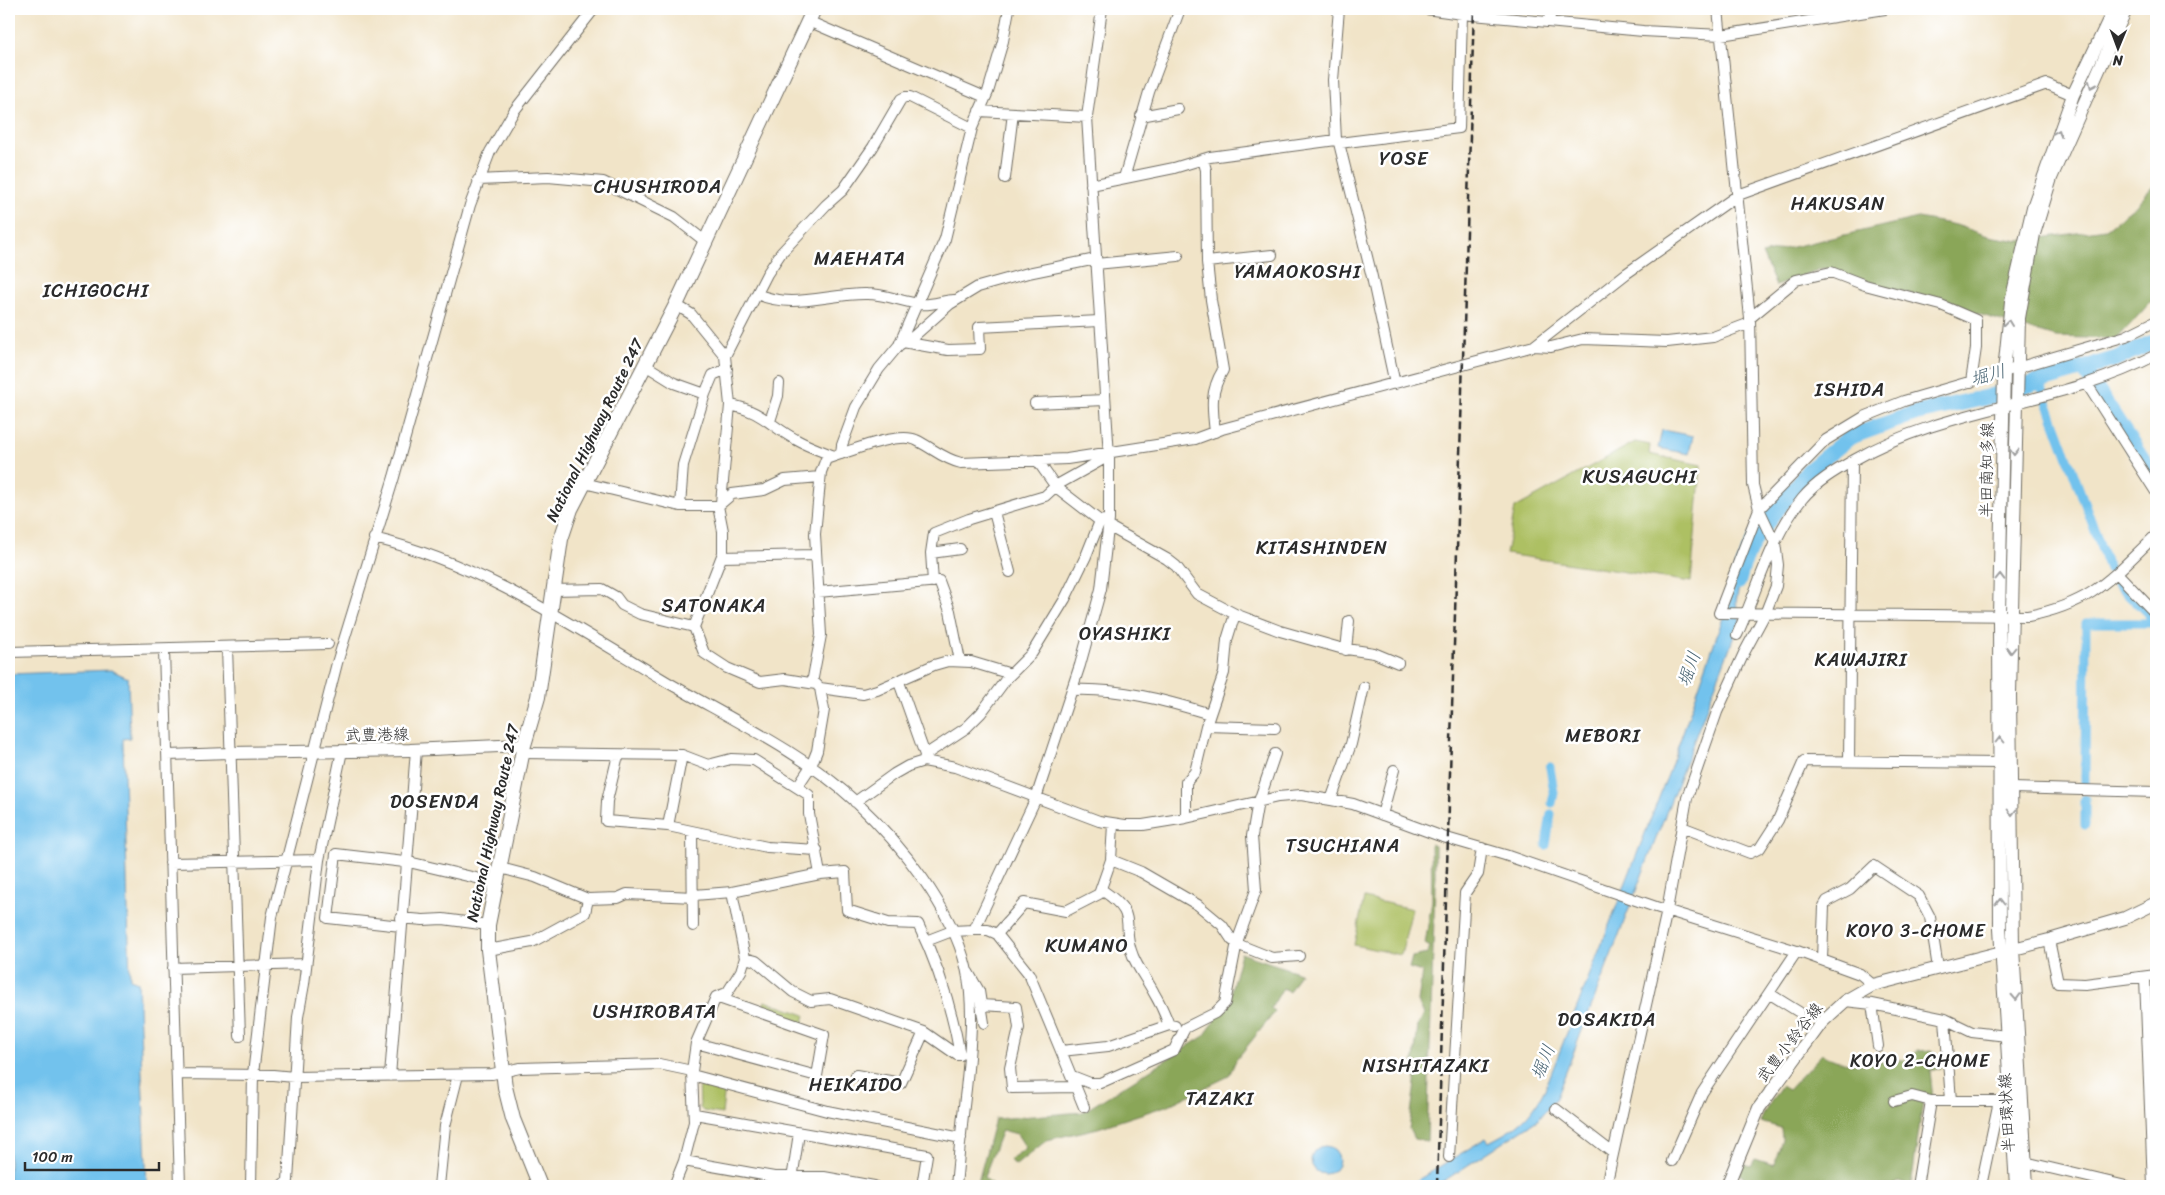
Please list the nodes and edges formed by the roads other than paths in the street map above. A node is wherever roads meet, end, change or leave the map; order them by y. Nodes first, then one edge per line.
1 (594, 9) edge
2 (1009, 9) edge
3 (1102, 9) edge
4 (1180, 9) edge
5 (1339, 9) edge
6 (1426, 9) edge
7 (1551, 9) edge
8 (1718, 9) edge
9 (1885, 9) edge
10 (2114, 9) edge
11 (2126, 9) edge
12 (1838, 12) edge
13 (1462, 14) junction
14 (811, 15) edge
15 (1549, 22) junction
16 (1721, 34) junction
17 (2073, 95) junction
18 (985, 97) junction
19 (1178, 109) dead end
20 (979, 111) junction
21 (1013, 113) junction
22 (1141, 116) junction
23 (1087, 117) junction
24 (972, 128) junction
25 (1338, 142) junction
26 (1202, 159) junction
27 (1005, 178) dead end
28 (1124, 178) junction
29 (478, 180) junction
30 (1091, 185) junction
31 (1738, 195) junction
32 (706, 242) junction
33 (1272, 255) dead end
34 (1178, 256) dead end
35 (1096, 262) junction
36 (1207, 262) junction
37 (757, 294) junction
38 (959, 299) junction
39 (918, 304) junction
40 (676, 305) junction
41 (1099, 321) junction
42 (1750, 321) junction
43 (2156, 321) edge
44 (901, 344) junction
45 (1534, 346) junction
46 (2156, 355) edge
47 (725, 356) junction
48 (645, 365) junction
49 (2017, 368) junction
50 (727, 369) junction
51 (2004, 372) junction
52 (1971, 382) junction
53 (779, 383) dead end
54 (1396, 384) junction
55 (2088, 384) junction
56 (1046, 392) dead end
57 (705, 394) junction
58 (1105, 400) junction
59 (2014, 404) junction
60 (730, 405) junction
61 (770, 421) junction
62 (1215, 432) junction
63 (1109, 454) junction
64 (838, 455) junction
65 (1037, 460) junction
66 (1852, 461) junction
67 (820, 477) junction
68 (584, 483) junction
69 (1056, 487) junction
70 (2156, 492) edge
71 (719, 504) junction
72 (680, 506) junction
73 (1759, 509) junction
74 (994, 512) junction
75 (1106, 522) junction
76 (2156, 535) edge
77 (374, 538) junction
78 (1775, 543) junction
79 (960, 548) dead end
80 (931, 553) junction
81 (815, 554) junction
82 (722, 557) junction
83 (1010, 572) dead end
84 (2117, 573) junction
85 (933, 582) junction
86 (552, 590) junction
87 (818, 592) junction
88 (550, 611) junction
89 (1747, 613) junction
90 (1235, 614) junction
91 (1765, 614) junction
92 (1851, 614) junction
93 (2156, 614) edge
94 (2005, 616) junction
95 (1349, 621) dead end
96 (694, 627) junction
97 (1737, 635) dead end
98 (328, 644) dead end
99 (227, 647) junction
100 (164, 650) junction
101 (1346, 650) junction
102 (9, 652) edge
103 (960, 661) junction
104 (1398, 663) dead end
105 (1011, 674) junction
106 (899, 682) junction
107 (816, 686) junction
108 (1364, 687) dead end
109 (1072, 690) junction
110 (1210, 714) junction
111 (1206, 726) junction
112 (1275, 728) dead end
113 (524, 749) junction
114 (416, 750) junction
115 (314, 751) junction
116 (342, 751) junction
117 (230, 753) junction
118 (618, 754) junction
119 (1275, 754) dead end
120 (168, 755) junction
121 (682, 756) junction
122 (924, 758) junction
123 (1849, 761) junction
124 (2000, 763) junction
125 (811, 766) junction
126 (1394, 770) dead end
127 (797, 787) junction
128 (2012, 788) junction
129 (2156, 792) edge
130 (1036, 798) junction
131 (1331, 800) junction
132 (855, 802) junction
133 (1258, 802) junction
134 (1382, 815) junction
135 (1186, 818) junction
136 (1113, 824) junction
137 (668, 826) junction
138 (1682, 827) junction
139 (692, 832) junction
140 (1482, 848) junction
141 (817, 850) junction
142 (286, 860) junction
143 (319, 860) junction
144 (1110, 860) junction
145 (234, 861) junction
146 (406, 862) junction
147 (170, 863) junction
148 (500, 868) junction
149 (820, 874) junction
150 (497, 883) junction
151 (1102, 890) junction
152 (732, 892) junction
153 (694, 896) junction
154 (588, 899) junction
155 (2156, 903) edge
156 (1667, 910) junction
157 (401, 922) junction
158 (488, 925) junction
159 (693, 926) dead end
160 (974, 930) junction
161 (952, 931) junction
162 (996, 934) junction
163 (2050, 940) junction
164 (926, 941) junction
165 (1237, 942) junction
166 (488, 950) junction
167 (2007, 950) junction
168 (1797, 951) junction
169 (1299, 956) dead end
170 (745, 958) junction
171 (1822, 959) junction
172 (306, 964) junction
173 (237, 966) junction
174 (266, 966) junction
175 (966, 967) junction
176 (173, 968) junction
177 (1938, 968) junction
178 (2156, 975) edge
179 (2145, 978) junction
180 (1873, 985) junction
181 (1770, 994) junction
182 (716, 997) junction
183 (1844, 1001) junction
184 (1872, 1004) junction
185 (981, 1005) junction
186 (1799, 1012) dead end
187 (1945, 1018) junction
188 (954, 1020) junction
189 (971, 1020) junction
190 (1169, 1024) junction
191 (2152, 1025) edge
192 (1185, 1028) junction
193 (924, 1032) junction
194 (240, 1036) dead end
195 (2007, 1036) junction
196 (696, 1043) junction
197 (1878, 1046) dead end
198 (1061, 1051) junction
199 (503, 1072) junction
200 (692, 1073) junction
201 (178, 1074) junction
202 (253, 1074) junction
203 (856, 1074) dead end
204 (2153, 1074) edge
205 (458, 1075) junction
206 (390, 1076) junction
207 (1072, 1076) junction
208 (294, 1077) junction
209 (1076, 1087) junction
210 (1894, 1101) dead end
211 (1931, 1101) junction
212 (1951, 1101) junction
213 (2005, 1101) junction
214 (1084, 1107) dead end
215 (1556, 1109) dead end
216 (695, 1114) junction
217 (799, 1133) junction
218 (961, 1138) junction
219 (2154, 1141) edge
220 (1613, 1154) junction
221 (1449, 1157) dead end
222 (684, 1161) junction
223 (1672, 1161) dead end
224 (2026, 1162) junction
225 (792, 1182) edge
226 (180, 1186) edge
227 (251, 1186) edge
228 (282, 1186) edge
229 (438, 1186) edge
230 (540, 1186) edge
231 (674, 1186) edge
232 (874, 1186) edge
233 (922, 1186) edge
234 (956, 1186) edge
235 (1606, 1186) edge
236 (1727, 1186) edge
237 (1918, 1186) edge
238 (1981, 1186) edge
239 (2016, 1186) edge
240 (2027, 1186) edge
241 (2126, 1186) edge
242 (2153, 1186) edge

1 - 29 street
2 - 18 street
3 - 23 street
4 - 22 street
5 - 25 street
6 - 13 street
7 - 15 street
8 - 16 street
9 - 12 street
10 - 17 main road, 半田南知多線
11 -> 49 main road, 半田南知多線
12 - 16 street
13 - 15 street
13 - 25 street
14 - 18 street
14 - 32 highway, National Highway Route 247
15 - 16 street
16 - 31 street
17 - 31 street
51 -> 17 main road, 半田南知多線
18 - 20 street
19 - 22 street
20 - 21 street
20 - 24 street
21 - 23 street
21 - 27 street
22 - 28 street
23 - 30 street
24 - 37 street
24 - 39 street
25 - 26 street
25 - 54 street
26 - 28 street
26 - 36 street
28 - 30 street
29 - 32 street
29 - 77 street
30 - 35 street
31 - 42 street
31 - 45 street
32 - 40 highway, National Highway Route 247
33 - 36 street
34 - 35 street
35 - 38 street
35 - 41 street
36 - 62 street
37 - 39 street
37 - 47 street
38 - 39 street
38 - 44 street
39 - 44 street
40 - 47 street
40 - 48 highway, National Highway Route 247
41 - 44 street
41 - 58 street
42 - 45 street
42 - 52 street
42 - 73 street
43 - 49 street
44 - 64 street
45 - 54 street
46 - 55 street
47 - 50 street
48 - 57 street
48 - 68 highway, National Highway Route 247
49 - 51 street
49 - 59 main road, 半田南知多線
50 - 57 street
50 - 60 street
51 - 52 street
51 - 59 main road, 半田南知多線
52 - 73 street
53 - 61 street
54 - 62 street
55 - 59 street
55 - 70 street
56 - 58 street
57 - 72 street
58 - 63 street
59 - 66 street
59 - 94 main road, 半田南知多線
60 - 61 street
60 - 71 street
61 - 64 street
62 - 63 street
63 - 65 street
63 - 69 street
63 - 75 street
64 - 65 street
64 - 67 street
65 - 69 street
66 - 78 street
66 - 92 street
67 - 71 street
67 - 81 street
68 - 72 street
68 - 86 highway, National Highway Route 247
69 - 74 street
69 - 75 street
71 - 72 street
71 - 82 street
73 - 78 street
73 - 89 street
74 - 80 street
74 - 83 street
75 - 90 street
75 - 105 street
75 - 109 street
76 - 84 street
77 - 88 street
77 - 115 street
78 - 89 street
78 - 91 street
79 - 80 street
80 - 85 street
81 - 82 street
81 - 87 street
82 - 96 street
84 - 93 street
84 - 94 street
85 - 87 street
85 - 103 street
86 - 88 highway, National Highway Route 247
86 - 96 street
87 - 107 street
88 - 113 highway, National Highway Route 247
88 - 125 street
89 - 91 street
89 - 97 street
90 - 101 street
90 - 110 street
91 - 92 street
91 - 138 street
92 - 94 street
92 - 123 street
124 -> 94 main road, 半田南知多線
94 -> 128 main road, 半田南知多線
95 - 101 street
96 - 107 street
98 - 99 street
99 - 100 street
99 - 117 street
100 - 102 street
100 - 120 street
101 - 104 street
103 - 105 street
103 - 106 street
105 - 122 street
106 - 107 street
106 - 122 street
107 - 125 street
108 - 131 street
109 - 110 street
109 - 130 street
110 - 111 street
111 - 112 street
111 - 135 street
113 - 114 main road, 武豊港線
113 - 118 street
113 - 148 highway, National Highway Route 247
114 - 116 main road, 武豊港線
114 - 146 street
115 - 116 main road, 武豊港線
115 - 117 main road, 武豊港線
115 - 142 street
116 - 143 street
117 - 120 street
117 - 145 street
118 - 121 street
118 - 137 street
119 - 133 street
120 - 147 street
121 - 127 street
121 - 137 street
122 - 130 street
122 - 132 street
123 - 124 street
123 - 138 street
167 -> 124 main road, 半田南知多線
125 - 127 street
125 - 132 street
126 - 134 street
127 - 141 street
128 - 129 street
128 -> 167 main road, 半田南知多線
130 - 136 street
130 - 160 street
131 - 133 street
131 - 134 street
132 - 161 street
133 - 135 street
133 - 165 street
134 - 140 street
135 - 136 street
136 - 144 street
137 - 139 street
138 - 156 street
139 - 141 street
139 - 153 street
140 - 156 street
140 - 221 street
141 - 149 street
142 - 143 street
142 - 145 street
142 - 174 street
143 - 172 street
144 - 151 street
144 - 165 street
145 - 147 street
145 - 173 street
146 - 150 street
146 - 157 street
146 - 157 street
147 - 176 street
148 - 150 highway, National Highway Route 247
148 - 154 street
149 - 152 street
149 - 164 street
150 - 158 highway, National Highway Route 247
151 - 162 street
151 - 190 street
152 - 153 street
152 - 170 street
153 - 154 street
153 - 159 street
154 - 166 street
155 - 163 main road, 武豊小鈴谷線
156 - 168 street
156 - 220 street
157 - 158 street
157 - 206 street
158 - 166 highway, National Highway Route 247
160 - 161 street
160 - 162 street
161 - 164 street
161 - 175 street
162 - 198 street
163 - 167 main road, 武豊小鈴谷線
163 - 179 street
164 - 188 street
165 - 169 street
165 - 192 street
166 - 199 highway, National Highway Route 247
167 - 177 main road, 武豊小鈴谷線
167 - 195 main road, 半田環状線
167 -> 224 main road, 半田環状線
168 - 171 street
168 - 181 street
170 - 182 street
170 - 193 street
171 - 177 street
171 - 180 street
172 - 174 street
172 - 208 street
173 - 174 street
173 - 176 street
173 - 194 street
174 - 202 street
175 - 185 street
175 - 189 street
176 - 201 street
177 - 180 main road, 武豊小鈴谷線
178 - 179 street
179 - 191 street
180 - 183 main road, 武豊小鈴谷線
181 - 186 street
181 - 223 street
182 - 196 street
182 - 196 street
183 - 184 street
183 - 236 main road, 武豊小鈴谷線
184 - 187 street
184 - 197 street
185 - 189 street
185 - 209 street
187 - 195 street
187 - 212 street
188 - 189 street
188 - 193 street
189 - 218 street
190 - 192 street
190 - 198 street
191 - 204 street
192 - 207 street
193 - 203 street
195 - 213 main road, 半田環状線
196 - 200 street
198 - 207 street
199 - 200 street
199 - 205 street
199 - 230 highway, National Highway Route 247
200 - 216 street
200 - 218 street
201 - 202 street
201 - 226 street
202 - 208 street
202 - 227 street
204 - 219 street
205 - 206 street
205 - 229 street
206 - 208 street
207 - 209 street
208 - 228 street
209 - 214 street
210 - 211 street
211 - 212 street
211 - 237 street
212 - 213 street
213 - 238 street
213 - 239 main road, 半田環状線
215 - 220 street
216 - 217 street
216 - 222 street
217 - 225 street
217 - 233 street
218 - 234 street
219 - 242 street
220 - 235 street
222 - 225 street
222 - 231 street
224 - 240 main road, 半田環状線
224 - 241 street
225 - 232 street

